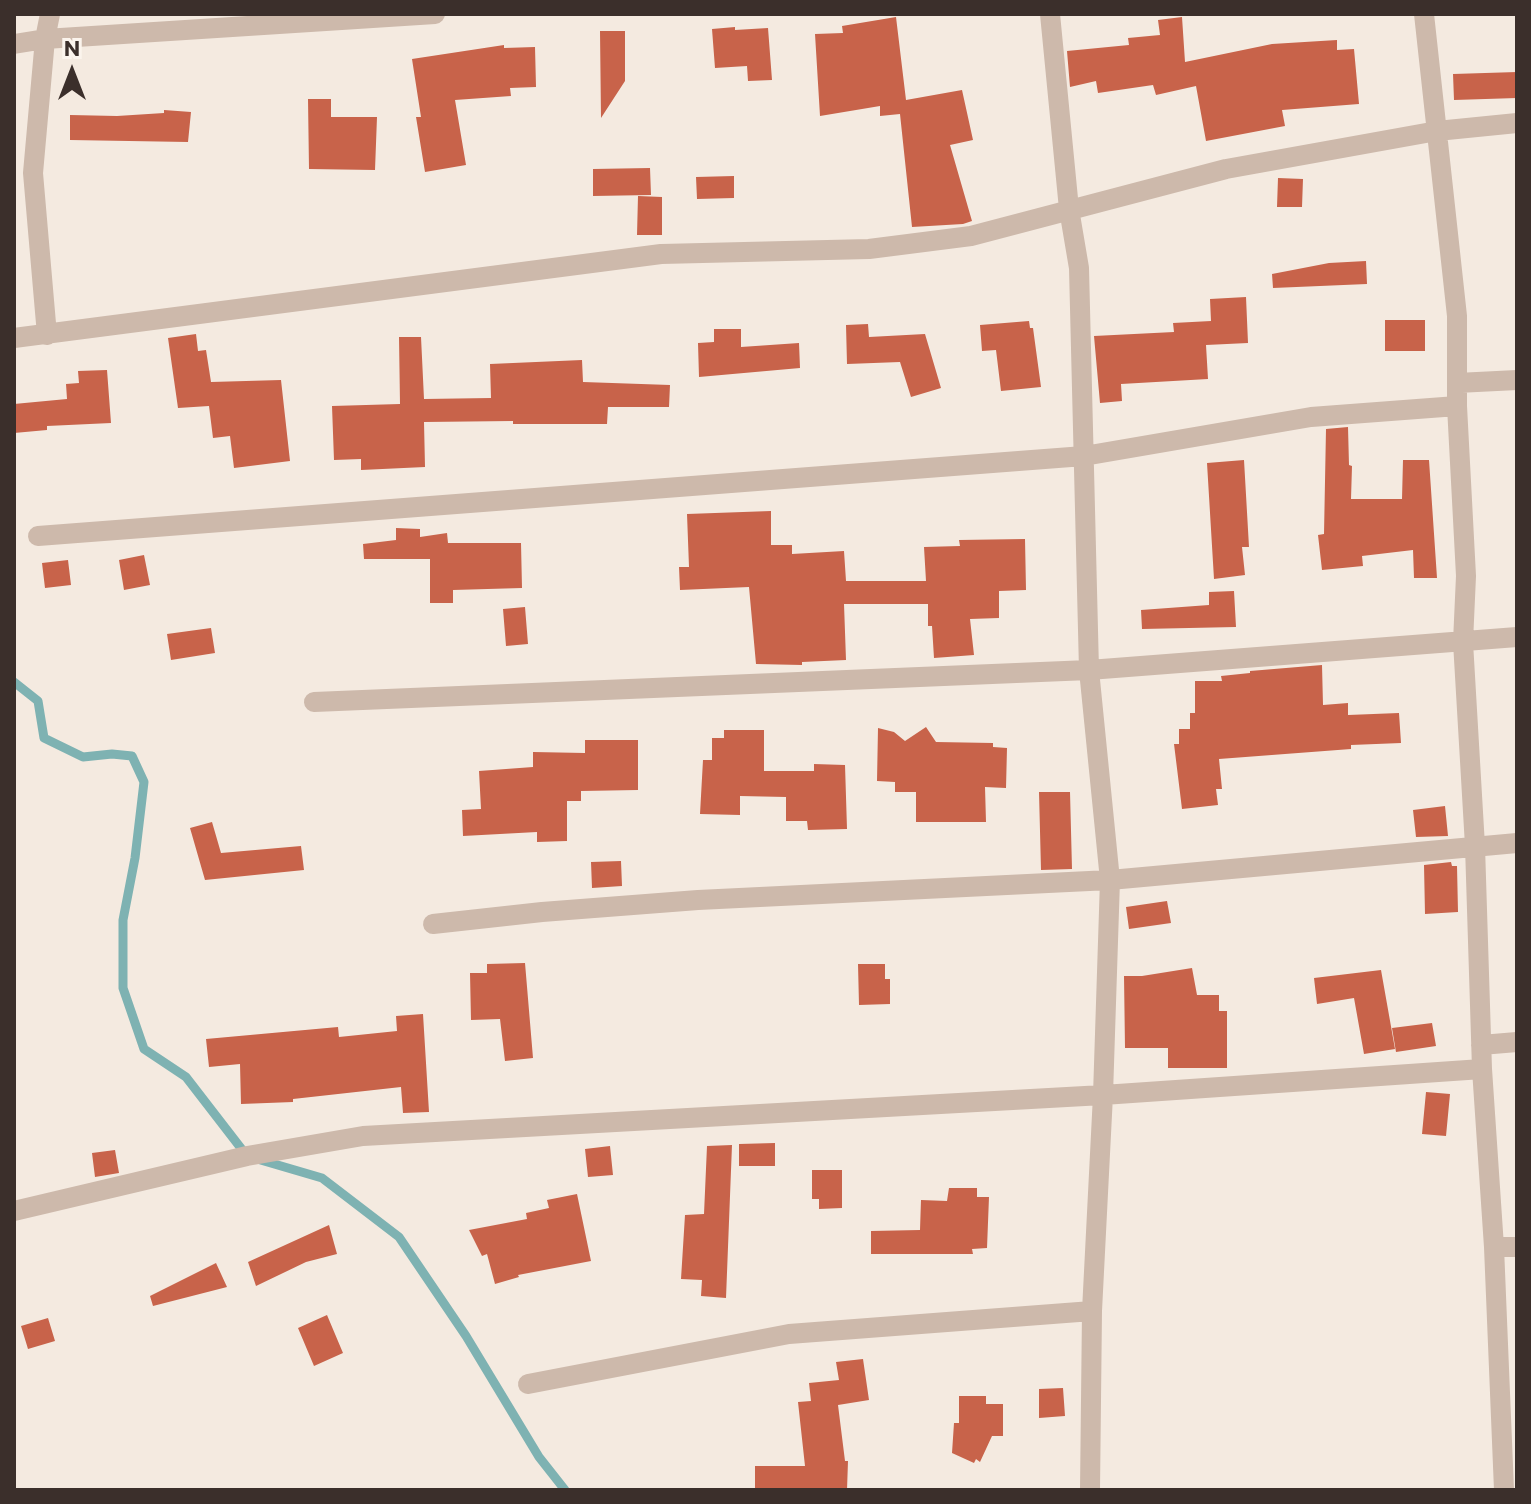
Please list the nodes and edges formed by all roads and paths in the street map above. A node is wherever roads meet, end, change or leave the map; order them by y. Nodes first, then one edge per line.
1 (50, 14) edge
2 (435, 14) edge
3 (1050, 14) edge
4 (1424, 14) edge
5 (45, 39) junction
6 (14, 44) edge
7 (1517, 123) edge
8 (1437, 131) junction
9 (1069, 209) junction
10 (47, 335) junction
11 (14, 338) edge
12 (1517, 380) edge
13 (1457, 383) junction
14 (1457, 406) junction
15 (1084, 456) junction
16 (38, 536) dead end
17 (1517, 637) edge
18 (1463, 642) junction
19 (1089, 670) junction
20 (314, 702) dead end
21 (1517, 843) edge
22 (1475, 846) junction
23 (1110, 880) junction
24 (433, 924) dead end
25 (1517, 1042) edge
26 (1481, 1045) junction
27 (1482, 1069) junction
28 (1103, 1095) junction
29 (14, 1211) edge
30 (1494, 1247) junction
31 (1517, 1247) edge
32 (1092, 1311) junction
33 (528, 1384) dead end
34 (1090, 1490) edge
35 (1504, 1490) edge

1 - 5 street
2 - 5 street
3 - 9 street
4 - 8 street
5 - 6 street
5 - 10 street
7 - 8 street
8 - 9 street
8 - 13 street
9 - 10 street
9 - 15 street
10 - 11 street
12 - 13 street
13 - 14 street
14 - 15 street
14 - 18 street
15 - 16 street
15 - 19 street
17 - 18 street
18 - 19 street
18 - 22 street
19 - 20 street
19 - 23 street
21 - 22 street
22 - 23 street
22 - 26 street
23 - 24 street
23 - 28 street
25 - 26 street
26 - 27 street
27 - 28 street
27 - 30 street
28 - 29 street
28 - 32 street
30 - 31 street
30 - 35 street
32 - 33 street
32 - 34 street

